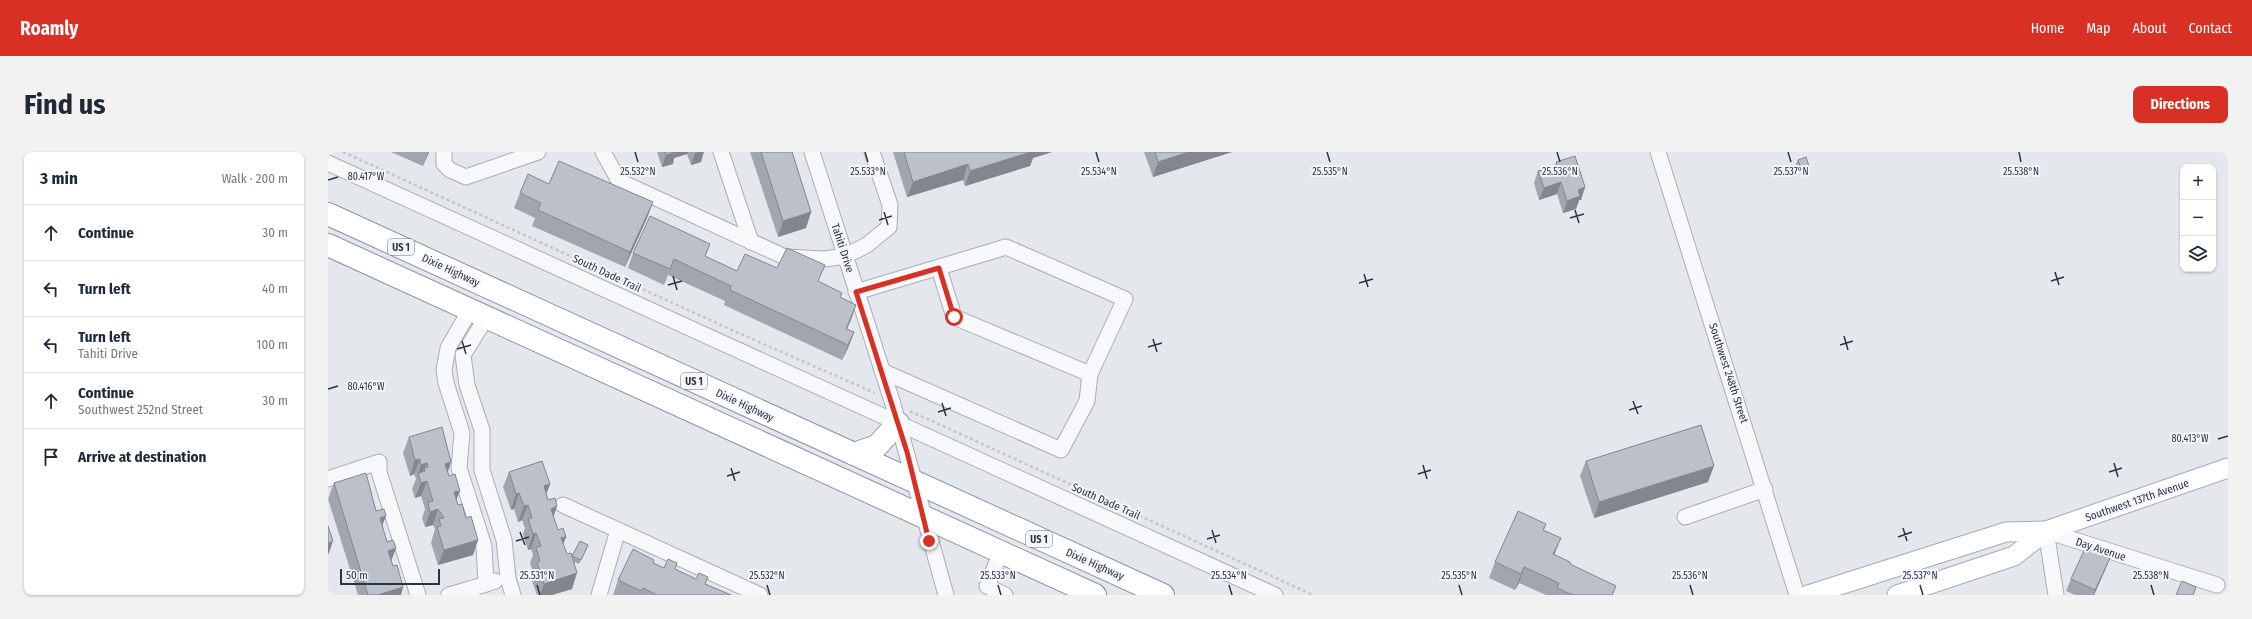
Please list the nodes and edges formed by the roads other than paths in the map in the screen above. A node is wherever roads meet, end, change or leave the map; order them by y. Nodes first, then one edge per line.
1 (444, 152) edge
2 (538, 152) edge
3 (603, 152) edge
4 (721, 152) edge
5 (812, 152) edge
6 (872, 152) edge
7 (1658, 152) edge
8 (328, 163) edge
9 (328, 214) edge
10 (751, 242) junction
11 (328, 246) edge
12 (845, 256) junction
13 (939, 268) junction
14 (856, 292) junction
15 (478, 314) junction
16 (882, 371) junction
17 (1090, 374) junction
18 (902, 416) junction
19 (854, 454) junction
20 (2228, 468) edge
21 (328, 479) edge
22 (915, 482) junction
23 (1765, 489) junction
24 (563, 505) dead end
25 (923, 516) junction
26 (1685, 517) dead end
27 (618, 530) junction
28 (2046, 532) junction
29 (1001, 552) junction
30 (508, 578) junction
31 (486, 584) junction
32 (2217, 586) dead end
33 (985, 590) edge
34 (471, 592) edge
35 (418, 595) edge
36 (449, 595) edge
37 (513, 595) edge
38 (599, 595) edge
39 (760, 595) edge
40 (946, 595) edge
41 (1005, 595) edge
42 (1095, 595) edge
43 (1163, 595) edge
44 (1275, 595) edge
45 (1797, 595) edge
46 (1808, 595) edge
47 (1897, 595) edge
48 (2056, 595) edge

1 - 2 street
3 - 10 street
4 - 10 street
5 - 12 street, Tahiti Drive
6 - 12 street
7 - 23 street, Southwest 248th Street
8 - 18 street
9 - 19 highway, Dixie Highway / US 1
10 - 12 street
11 - 15 highway, US 1
12 - 14 street, Tahiti Drive
13 - 14 street
13 - 17 street
13 - 17 street
14 - 16 street, Tahiti Drive
15 - 25 highway, US 1
15 - 30 street
15 - 31 street
16 - 17 street
16 - 18 street, Tahiti Drive
18 - 19 highway
18 - 22 street, Tahiti Drive
18 - 44 street
19 - 22 highway, Dixie Highway / US 1
20 - 28 main road, Southwest 137th Avenue
21 - 35 street
22 - 25 street, Tahiti Drive
22 - 43 highway, Dixie Highway / US 1
23 - 26 street
23 - 45 street, Southwest 248th Street
24 - 27 street
25 - 29 highway, US 1
25 - 40 street, Tahiti Drive
27 - 38 street
27 - 39 street
28 - 32 street, Day Avenue
28 - 46 main road, Southwest 137th Avenue
28 - 47 main road, Southwest 137th Avenue
28 - 48 street
29 - 33 street
29 - 42 highway, US 1
30 - 31 street
30 - 37 street
31 - 34 street
33 - 41 street
34 - 36 street

